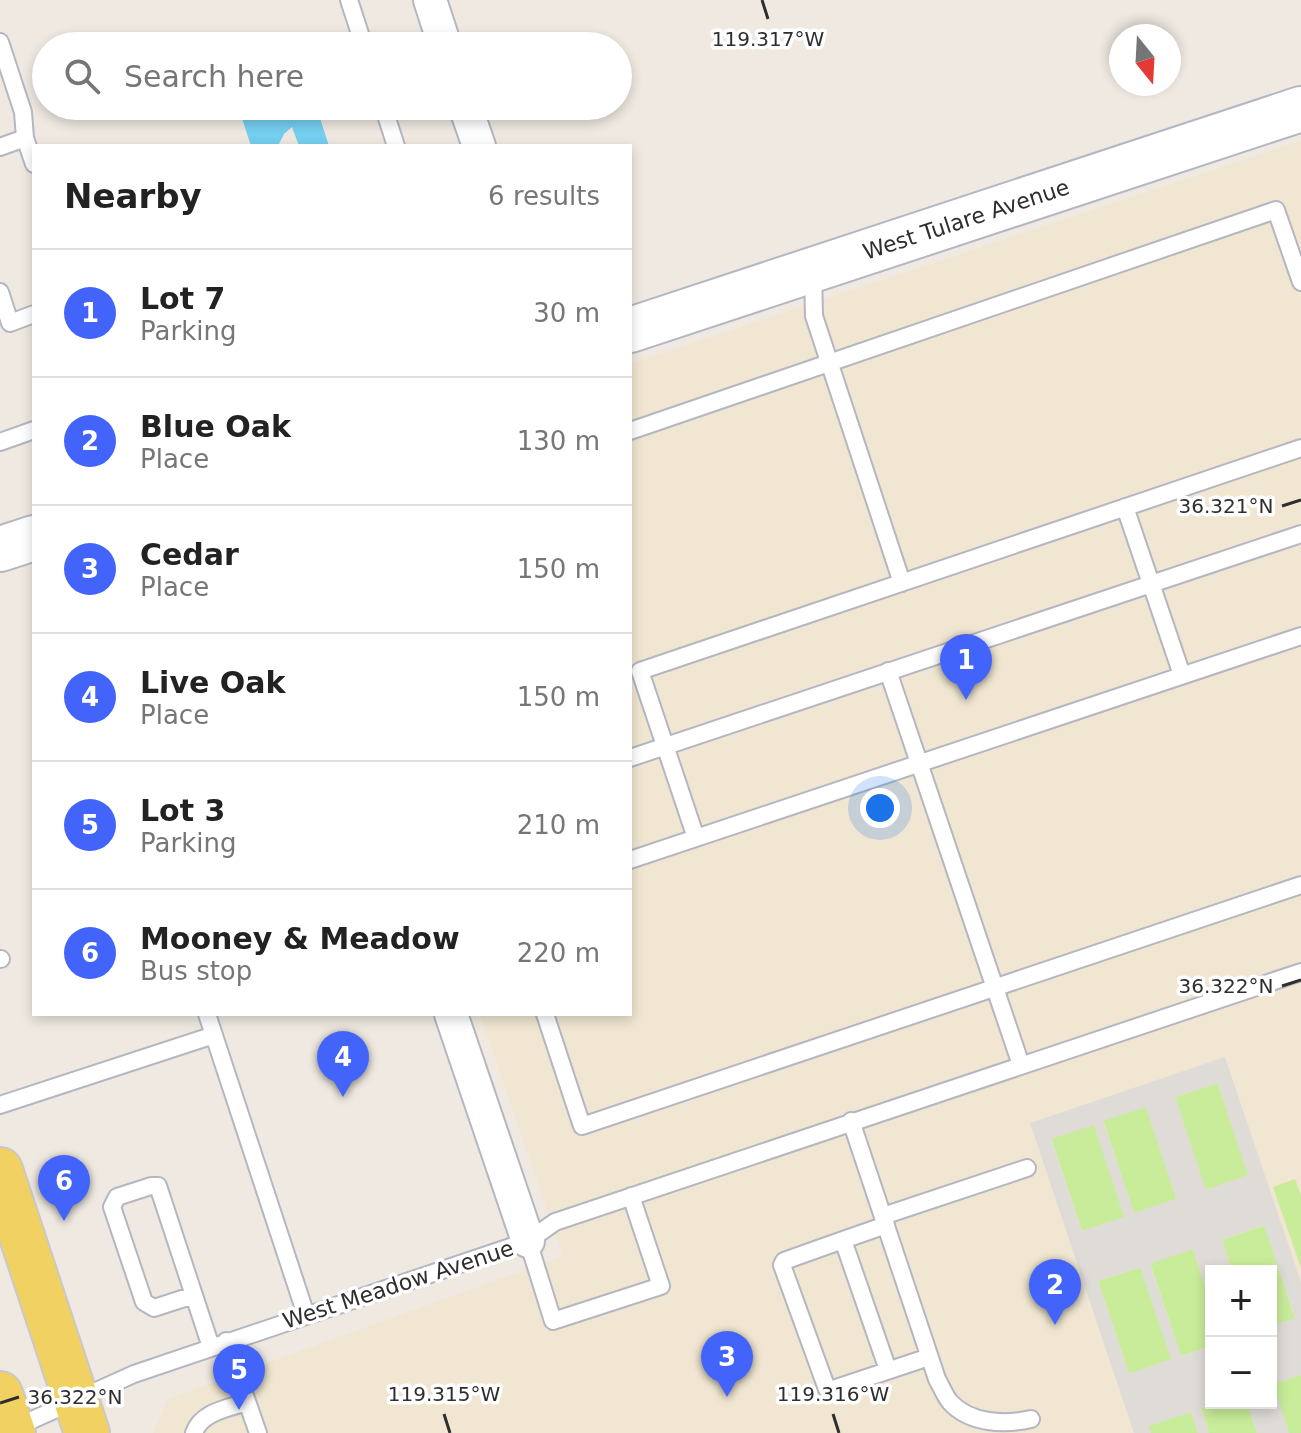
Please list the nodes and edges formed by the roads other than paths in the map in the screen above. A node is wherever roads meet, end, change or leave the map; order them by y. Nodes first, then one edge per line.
1 (349, 0) edge
2 (430, 0) edge
3 (359, 32) edge
4 (440, 32) edge
5 (0, 42) edge
6 (1301, 109) edge
7 (388, 120) edge
8 (470, 120) edge
9 (25, 138) junction
10 (395, 144) edge
11 (478, 144) edge
12 (0, 147) edge
13 (32, 158) edge
14 (813, 269) junction
15 (1300, 280) edge
16 (0, 292) edge
17 (32, 315) edge
18 (5, 324) edge
19 (632, 329) edge
20 (828, 362) junction
21 (632, 430) edge
22 (32, 431) edge
23 (0, 442) edge
24 (1301, 448) edge
25 (1125, 507) junction
26 (1301, 534) edge
27 (32, 539) edge
28 (0, 549) edge
29 (902, 583) junction
30 (1152, 584) junction
31 (1301, 636) edge
32 (888, 671) junction
33 (635, 673) edge
34 (1182, 675) junction
35 (665, 746) junction
36 (632, 757) edge
37 (920, 761) junction
38 (696, 838) junction
39 (632, 859) edge
40 (1301, 885) edge
41 (1301, 972) edge
42 (995, 987) junction
43 (208, 1016) edge
44 (452, 1016) edge
45 (546, 1016) edge
46 (214, 1035) junction
47 (1021, 1065) junction
48 (0, 1105) edge
49 (851, 1121) junction
50 (1027, 1168) dead end
51 (0, 1170) edge
52 (631, 1196) junction
53 (884, 1221) junction
54 (843, 1240) junction
55 (528, 1241) junction
56 (194, 1295) junction
57 (306, 1315) junction
58 (218, 1344) junction
59 (929, 1357) junction
60 (888, 1370) junction
61 (247, 1402) junction
62 (81, 1417) edge
63 (1031, 1419) dead end
64 (6, 1422) edge
65 (194, 1433) edge
66 (258, 1433) edge

1 - 3 lane
2 - 4 street
5 - 9 lane
6 - 14 street, West Tulare Avenue
7 - 10 lane
8 - 11 street
9 - 12 lane
9 - 13 lane
14 - 19 street, West Tulare Avenue
14 - 20 lane
15 - 20 lane
16 - 18 lane
17 - 18 lane
20 - 21 lane
20 - 29 lane
22 - 23 lane
24 - 25 lane
25 - 29 lane
25 - 30 lane
26 - 30 lane
27 - 28 street
29 - 33 lane
30 - 32 lane
30 - 34 lane
31 - 34 lane
32 - 35 lane
32 - 37 lane
33 - 35 lane
34 - 37 lane
35 - 36 lane
35 - 38 lane
37 - 38 lane
37 - 42 lane
38 - 39 lane
40 - 42 lane
41 - 47 lane, West Meadow Avenue
42 - 45 lane
42 - 47 lane
43 - 46 lane
44 - 55 street
46 - 48 lane
46 - 57 lane
47 - 49 lane, West Meadow Avenue
49 - 52 lane, West Meadow Avenue
49 - 53 lane
50 - 53 lane
51 - 62 main road
52 - 55 lane, West Meadow Avenue
52 - 55 lane
53 - 54 lane
53 - 59 lane
54 - 60 lane
54 - 60 lane
55 - 57 lane, West Meadow Avenue
56 - 56 lane
56 - 58 lane
57 - 58 lane, West Meadow Avenue
58 - 61 lane
58 - 62 lane, West Meadow Avenue
59 - 60 lane
59 - 63 lane
61 - 65 lane
61 - 66 lane
62 - 64 lane, West Meadow Avenue

